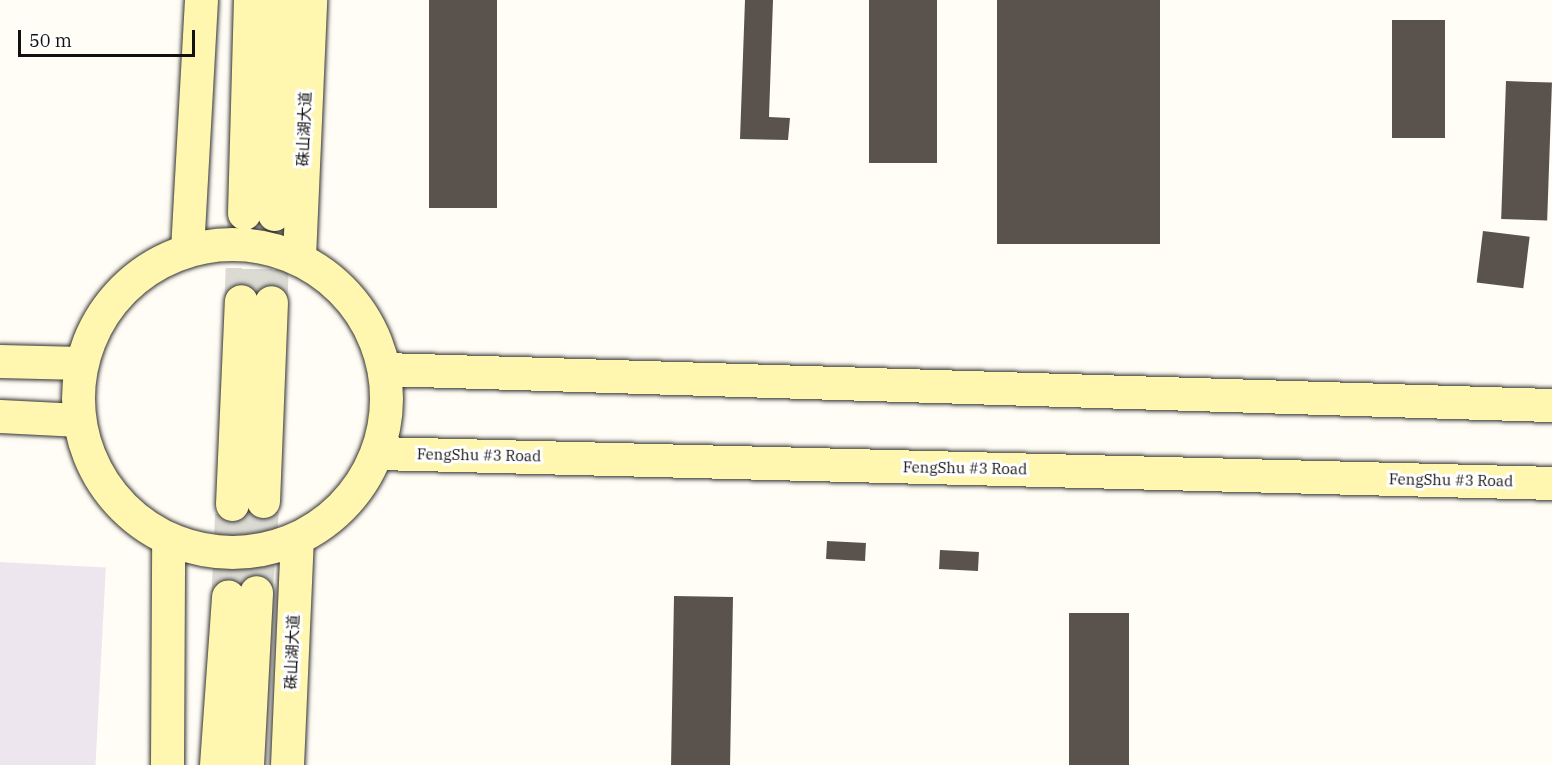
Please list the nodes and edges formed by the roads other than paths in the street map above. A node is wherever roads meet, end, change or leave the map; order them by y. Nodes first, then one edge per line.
1 (201, 0) edge
2 (250, 0) edge
3 (282, 0) edge
4 (310, 0) edge
5 (187, 250) junction
6 (299, 257) junction
7 (256, 301) tunnel mouth
8 (0, 361) edge
9 (81, 363) junction
10 (385, 369) junction
11 (1552, 405) edge
12 (0, 416) edge
13 (78, 420) junction
14 (378, 453) junction
15 (1552, 483) edge
16 (248, 503) tunnel mouth
17 (168, 540) junction
18 (297, 540) junction
19 (167, 765) edge
20 (216, 765) edge
21 (247, 765) edge
22 (287, 765) edge

1 - 5 main road
2 - 3 main road
4 - 6 main road, 硃山湖大道
5 - 6 main road
5 - 9 main road
6 - 10 main road
7 - 16 main road
8 - 9 main road
9 - 13 main road
10 - 11 main road
10 - 14 main road
12 - 13 main road
13 - 17 main road
14 - 15 main road, FengShu #3 Road
14 - 18 main road
17 - 18 main road
17 - 19 main road
18 - 22 main road, 硃山湖大道
20 - 21 main road

